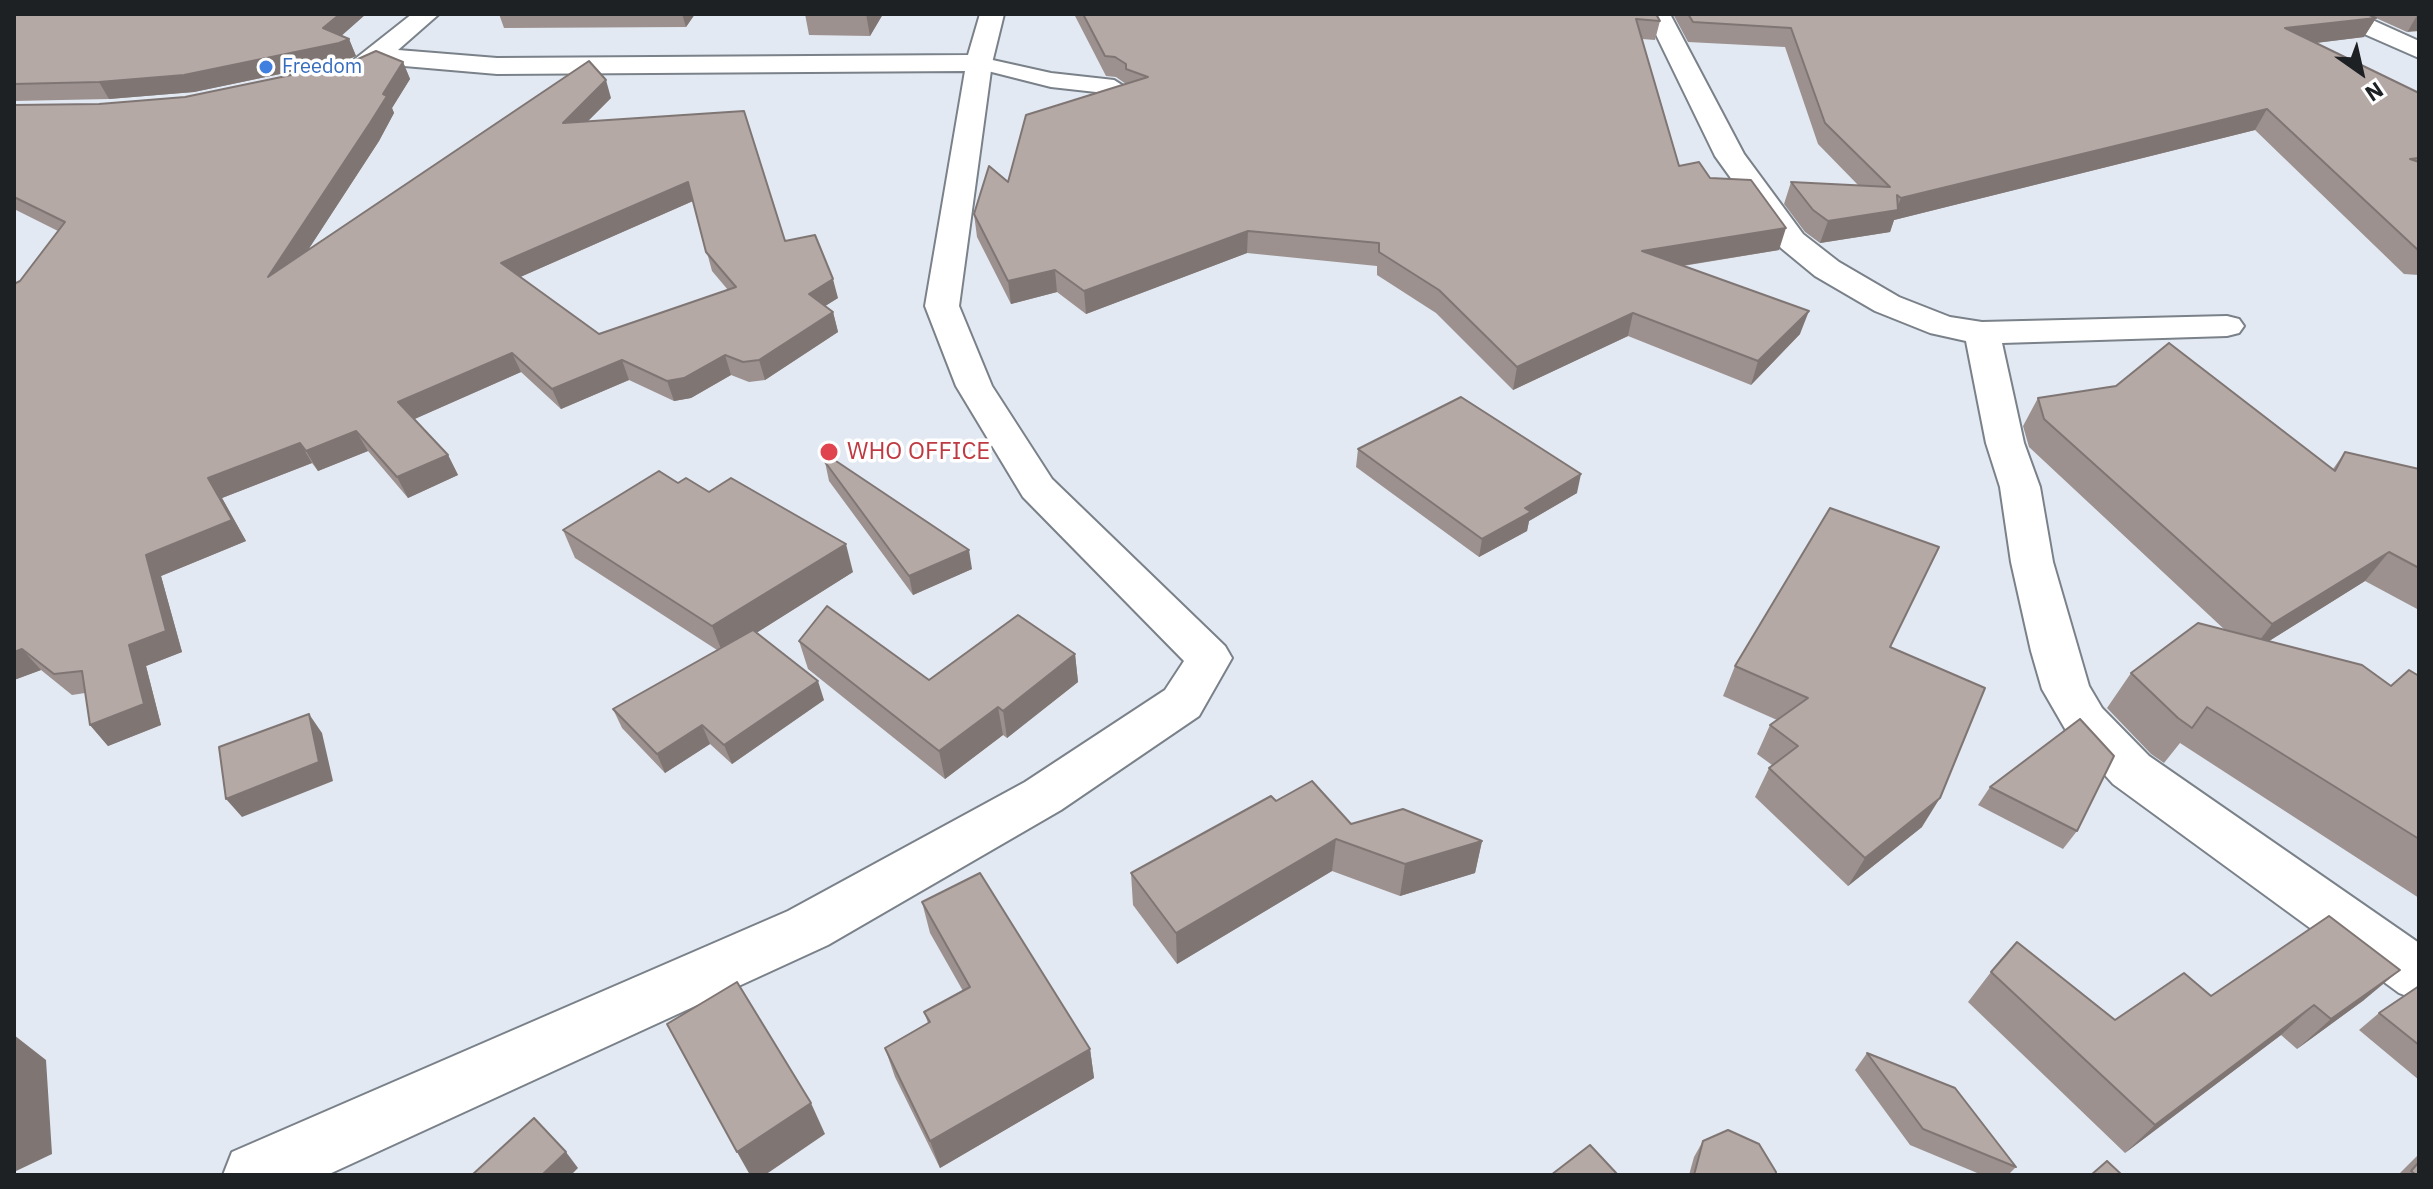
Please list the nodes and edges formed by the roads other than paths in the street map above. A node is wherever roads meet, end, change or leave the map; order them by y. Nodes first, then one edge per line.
1 (427, 14) edge
2 (992, 14) edge
3 (1658, 14) edge
4 (2339, 14) edge
5 (2419, 50) edge
6 (979, 63) junction
7 (1114, 87) edge
8 (2227, 326) dead end
9 (1982, 333) junction
10 (2419, 975) edge
11 (255, 1175) edge

1 - 6 street
2 - 6 street
3 - 9 street
4 - 5 street
6 - 7 lane
6 - 11 street
8 - 9 street
9 - 10 street

